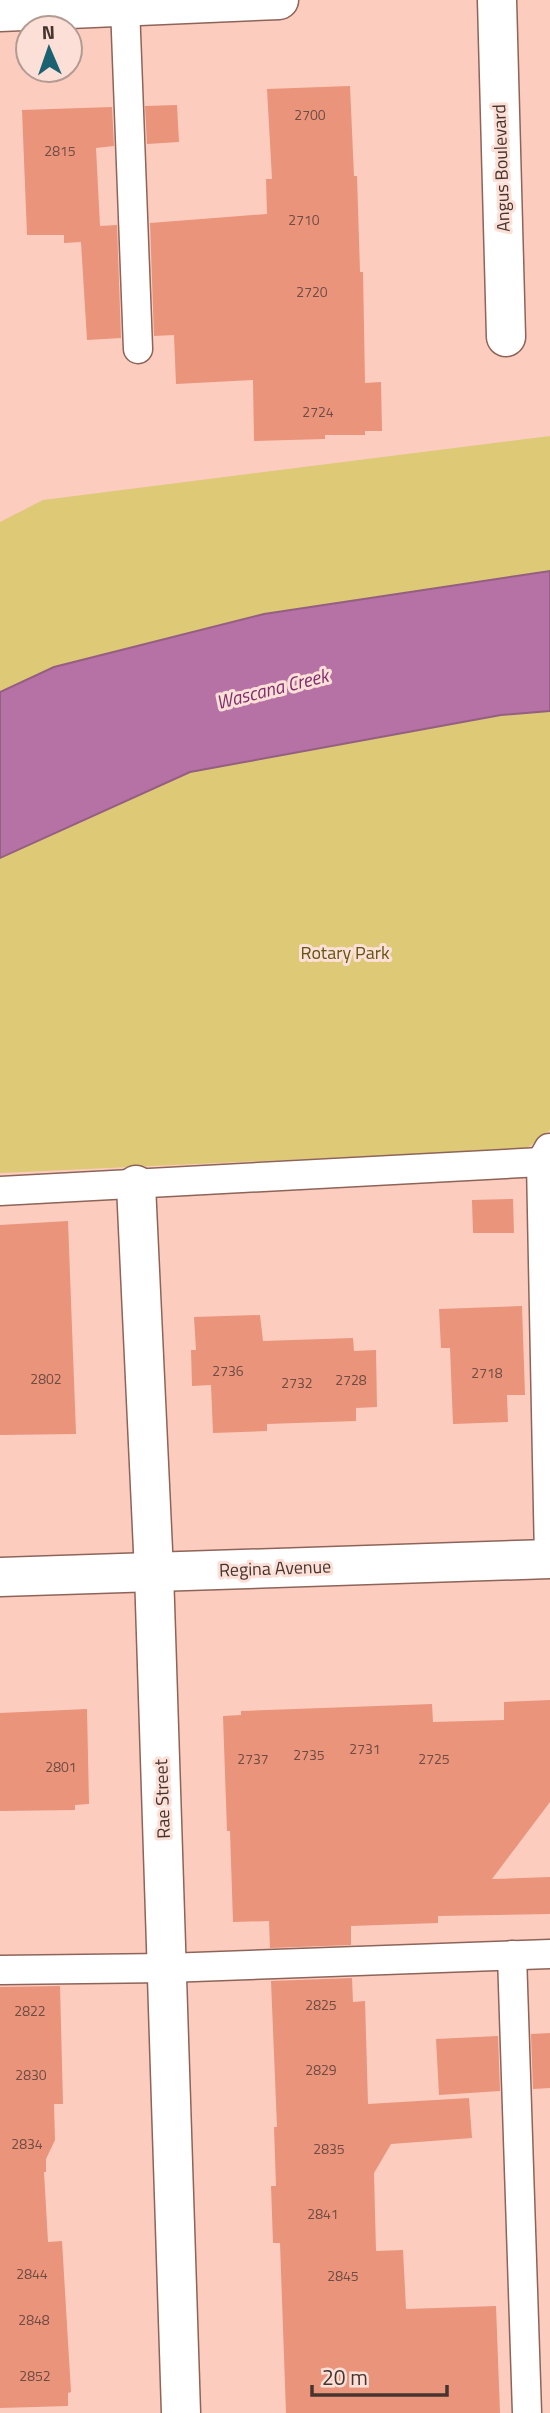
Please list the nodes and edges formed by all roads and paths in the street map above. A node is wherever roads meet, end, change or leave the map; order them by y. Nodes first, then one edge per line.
1 (279, 0) edge
2 (497, 0) edge
3 (100, 5) edge
4 (0, 12) edge
5 (506, 337) dead end
6 (138, 349) dead end
7 (545, 1154) edge
8 (136, 1185) junction
9 (0, 1191) edge
10 (549, 1559) edge
11 (154, 1572) junction
12 (0, 1577) edge
13 (550, 1954) edge
14 (512, 1955) junction
15 (167, 1968) junction
16 (0, 1970) edge
17 (181, 2413) edge
18 (527, 2413) edge

1 - 3 street
2 - 5 street, Angus Boulevard
3 - 4 street
3 - 6 lane
7 - 8 lane
7 - 10 lane
8 - 9 lane
8 - 11 street, Rae Street
10 - 11 street, Regina Avenue
11 - 12 street, Regina Avenue
11 - 15 street, Rae Street
13 - 14 lane
14 - 15 lane
14 - 18 lane
15 - 16 lane
15 - 17 street, Rae Street

